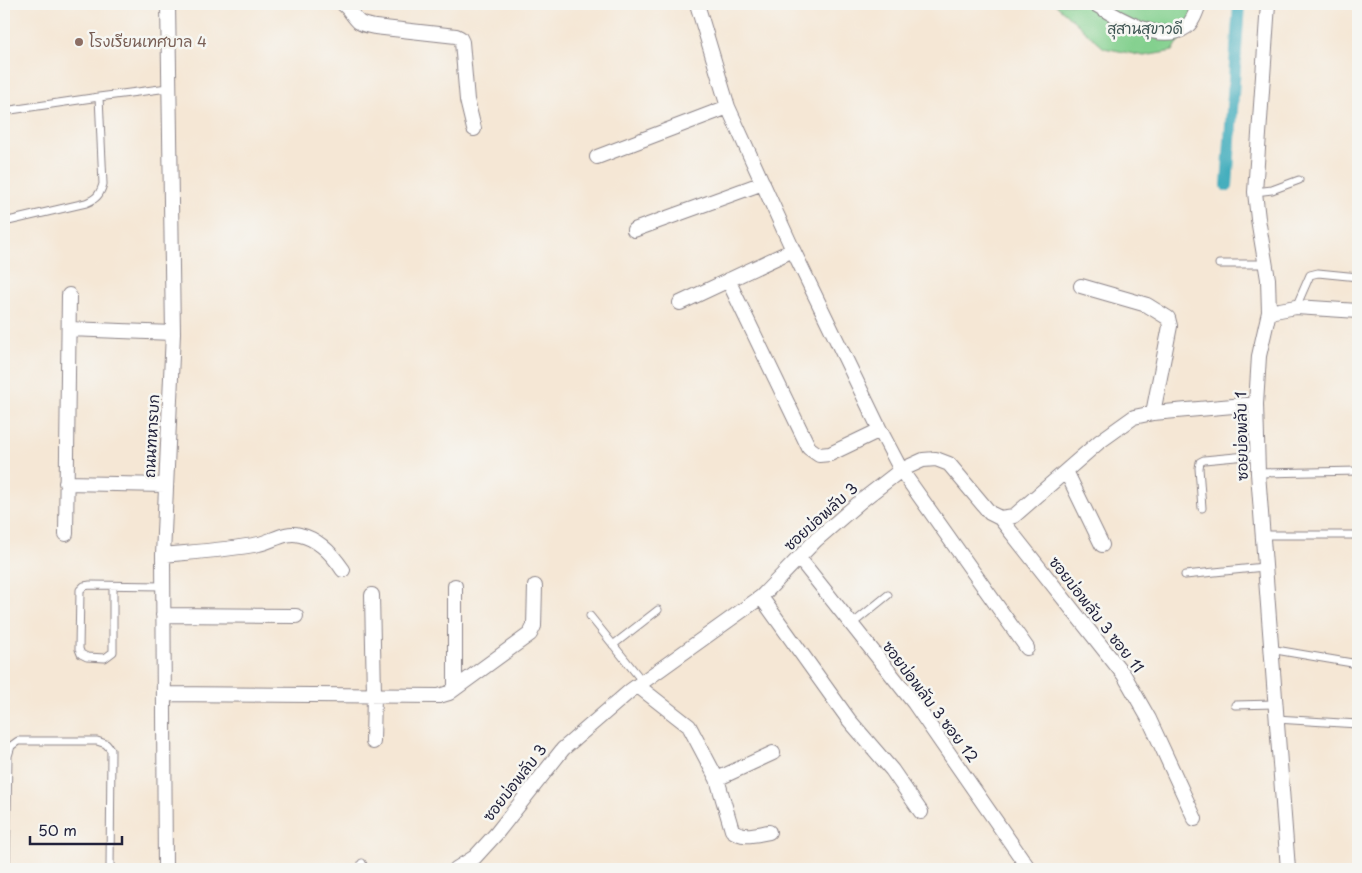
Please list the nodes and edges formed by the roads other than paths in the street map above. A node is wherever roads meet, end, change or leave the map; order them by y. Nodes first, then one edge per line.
1 (168, 4) edge
2 (343, 4) edge
3 (697, 4) edge
4 (1095, 4) edge
5 (1199, 4) edge
6 (1268, 4) edge
7 (168, 88) junction
8 (99, 97) junction
9 (728, 107) junction
10 (4, 111) edge
11 (474, 129) dead end
12 (597, 157) dead end
13 (1299, 180) dead end
14 (763, 183) junction
15 (1256, 192) junction
16 (4, 222) edge
17 (634, 230) dead end
18 (793, 250) junction
19 (1219, 264) dead end
20 (1266, 264) junction
21 (1358, 277) edge
22 (728, 280) junction
23 (1081, 286) dead end
24 (69, 295) dead end
25 (680, 303) dead end
26 (1296, 307) junction
27 (1358, 311) edge
28 (1269, 312) junction
29 (68, 329) junction
30 (173, 333) junction
31 (1256, 404) junction
32 (1153, 413) junction
33 (880, 430) junction
34 (1258, 455) junction
35 (902, 470) junction
36 (1066, 471) junction
37 (1358, 472) edge
38 (1258, 473) junction
39 (66, 483) junction
40 (165, 485) junction
41 (1202, 508) dead end
42 (1000, 518) junction
43 (66, 534) dead end
44 (1262, 535) junction
45 (1358, 535) edge
46 (1102, 545) dead end
47 (163, 555) junction
48 (799, 558) junction
49 (1264, 567) junction
50 (343, 570) dead end
51 (1185, 574) dead end
52 (113, 586) junction
53 (163, 586) junction
54 (455, 586) dead end
55 (535, 586) dead end
56 (372, 595) dead end
57 (888, 595) dead end
58 (761, 597) junction
59 (658, 610) dead end
60 (163, 615) junction
61 (296, 616) dead end
62 (590, 616) dead end
63 (851, 625) junction
64 (613, 645) junction
65 (1027, 648) dead end
66 (1270, 649) junction
67 (1358, 664) edge
68 (640, 684) junction
69 (455, 688) junction
70 (164, 694) junction
71 (374, 694) junction
72 (1274, 704) junction
73 (1235, 705) dead end
74 (1276, 719) junction
75 (1358, 724) edge
76 (372, 742) dead end
77 (773, 753) dead end
78 (717, 779) junction
79 (921, 812) dead end
80 (1195, 819) dead end
81 (769, 832) dead end
82 (6, 869) edge
83 (110, 869) edge
84 (165, 869) edge
85 (456, 869) edge
86 (1029, 869) edge
87 (1288, 869) edge

1 - 7 street, ถนนทหารบก
2 - 11 street
3 - 9 street
4 - 5 street
6 - 15 street, ซอยบ่อพลับ 1
7 - 8 lane
7 - 30 street, ถนนทหารบก
8 - 10 lane
8 - 16 lane
9 - 12 street
9 - 14 street
13 - 15 lane
14 - 17 street
14 - 18 street
15 - 20 street, ซอยบ่อพลับ 1
18 - 22 street
18 - 33 street
19 - 20 lane
20 - 28 street, ซอยบ่อพลับ 1
21 - 26 lane
22 - 25 street
22 - 33 street
23 - 32 street
24 - 29 street
26 - 27 street
26 - 28 street
28 - 31 street, ซอยบ่อพลับ 1
29 - 30 street
29 - 39 street
30 - 40 street, ถนนทหารบก
31 - 32 street
31 - 34 street, ซอยบ่อพลับ 1
32 - 36 street
33 - 35 street
34 - 38 street, ซอยบ่อพลับ 1
34 - 41 lane
35 - 42 street, ซอยบ่อพลับ 3
35 - 48 street, ซอยบ่อพลับ 3
35 - 65 street
36 - 42 street
36 - 46 street
37 - 38 lane
38 - 44 street, ซอยบ่อพลับ 1
39 - 40 street
39 - 43 street
40 - 47 street, ถนนทหารบก
42 - 80 street, ซอยบ่อพลับ 3 ซอย 11
44 - 45 lane
44 - 49 street, ซอยบ่อพลับ 1
47 - 50 street
47 - 53 street, ถนนทหารบก
48 - 58 street, ซอยบ่อพลับ 3
48 - 63 street, ซอยบ่อพลับ 3 ซอย 12
49 - 51 lane
49 - 66 street, ซอยบ่อพลับ 1
52 - 52 lane
52 - 53 lane
53 - 60 street, ถนนทหารบก
54 - 69 street
55 - 69 street
56 - 71 street
57 - 63 lane
58 - 68 street, ซอยบ่อพลับ 3
58 - 79 street
59 - 64 lane
60 - 61 street
60 - 70 street, ถนนทหารบก
62 - 64 lane
63 - 86 street, ซอยบ่อพลับ 3 ซอย 12
64 - 68 lane
66 - 67 lane
66 - 72 street, ซอยบ่อพลับ 1
68 - 78 street
68 - 85 street, ซอยบ่อพลับ 3
69 - 71 street
70 - 71 street
70 - 84 street, ถนนทหารบก
71 - 76 street
72 - 73 lane
72 - 74 street, ซอยบ่อพลับ 1
74 - 75 lane
74 - 87 street, ซอยบ่อพลับ 1
77 - 78 street
78 - 81 street
82 - 83 lane

